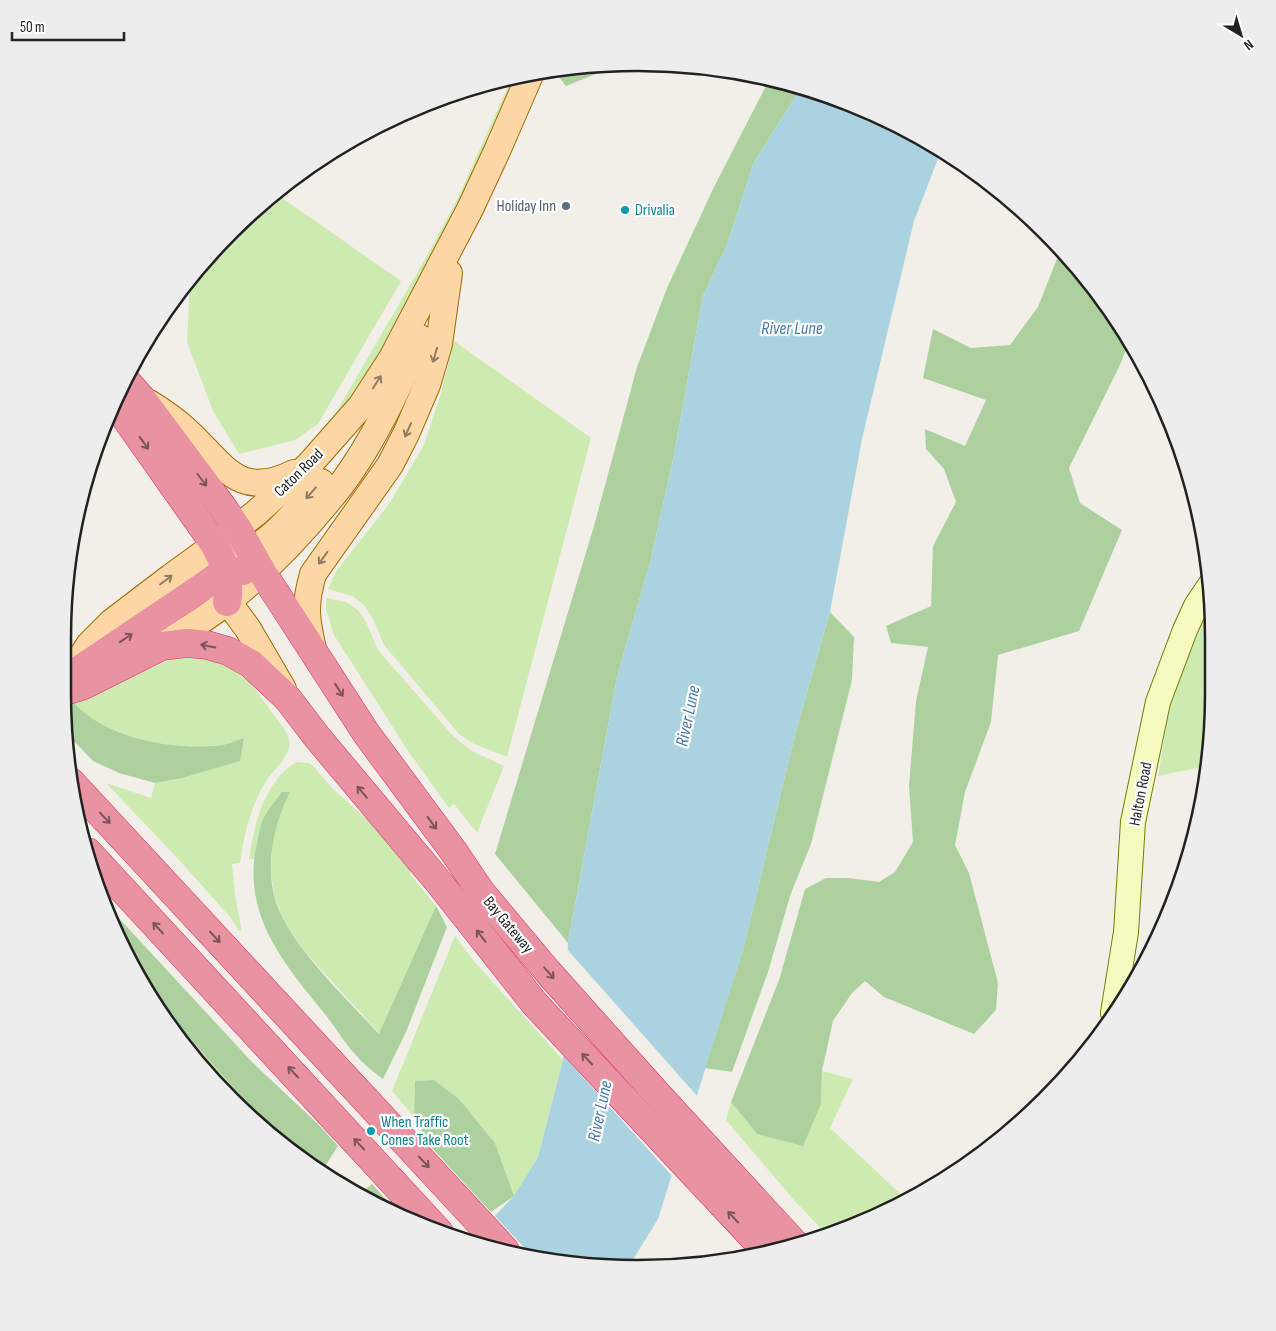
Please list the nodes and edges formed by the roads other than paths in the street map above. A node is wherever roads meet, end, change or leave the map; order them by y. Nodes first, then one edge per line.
1 (527, 82) edge
2 (470, 209) junction
3 (449, 273) junction
4 (128, 395) edge
5 (308, 466) junction
6 (237, 528) junction
7 (256, 562) junction
8 (217, 570) junction
9 (1203, 595) edge
10 (162, 646) junction
11 (313, 649) junction
12 (71, 679) edge
13 (71, 684) edge
14 (288, 699) junction
15 (80, 792) edge
16 (97, 862) edge
17 (1115, 998) edge
18 (428, 1219) edge
19 (789, 1239) edge
20 (497, 1242) edge

1 - 2 main road, Caton Road
2 - 3 main road, Caton Road
5 -> 2 main road, Caton Road
3 -> 7 main road, Caton Road
3 -> 11 main road
4 - 5 main road
4 -> 6 highway, Bay Gateway
4 -> 8 highway
5 - 6 main road, Caton Road
6 - 7 highway, Bay Gateway
6 - 8 main road, Caton Road
7 - 8 highway
7 - 11 highway, Bay Gateway
8 - 10 main road, Caton Road
12 -> 8 highway
8 - 14 main road
9 - 17 street, Halton Road
10 - 13 highway, Caton Road
14 -> 10 highway, Caton Road
11 -> 19 highway, Bay Gateway
19 -> 14 highway, Bay Gateway
15 -> 20 highway
18 -> 16 highway

